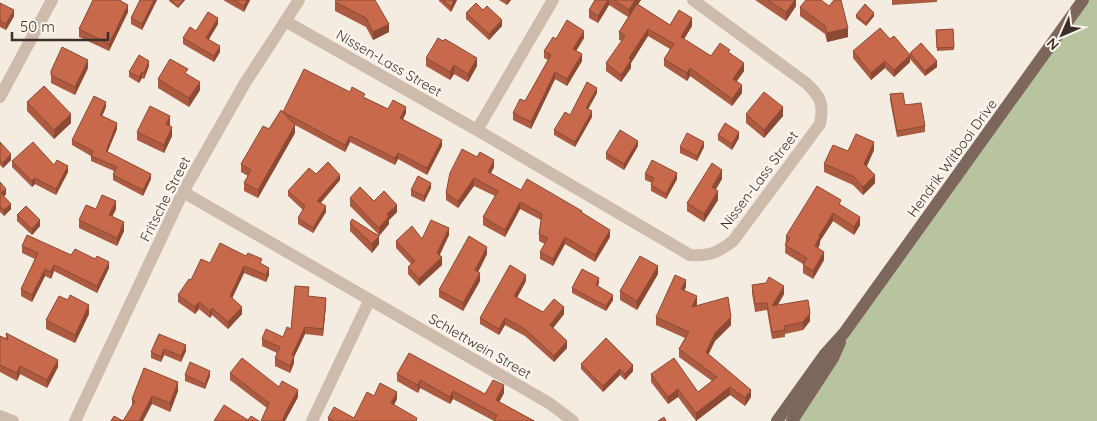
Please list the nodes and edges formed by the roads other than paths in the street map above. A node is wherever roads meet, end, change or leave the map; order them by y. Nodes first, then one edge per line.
1 (52, 0) edge
2 (299, 0) edge
3 (554, 0) edge
4 (693, 0) edge
5 (1083, 0) edge
6 (286, 21) junction
7 (0, 97) edge
8 (477, 130) junction
9 (183, 192) junction
10 (369, 300) junction
11 (844, 333) junction
12 (0, 416) edge
13 (13, 421) edge
14 (75, 421) edge
15 (312, 421) edge
16 (573, 421) edge
17 (777, 421) edge
18 (792, 421) edge

1 - 7 street
2 - 6 street, Fritsche Street
3 - 8 street
4 - 8 street, Nissen-Lass Street
5 - 11 main road, Hendrik Witbooi Drive
6 - 8 street, Nissen-Lass Street
6 - 9 street, Fritsche Street
9 - 10 street, Schlettwein Street
9 - 14 street, Fritsche Street
10 - 15 street
10 - 16 street, Schlettwein Street
11 - 17 main road, Hendrik Witbooi Drive
11 - 18 main road, Hendrik Witbooi Drive
12 - 13 street

